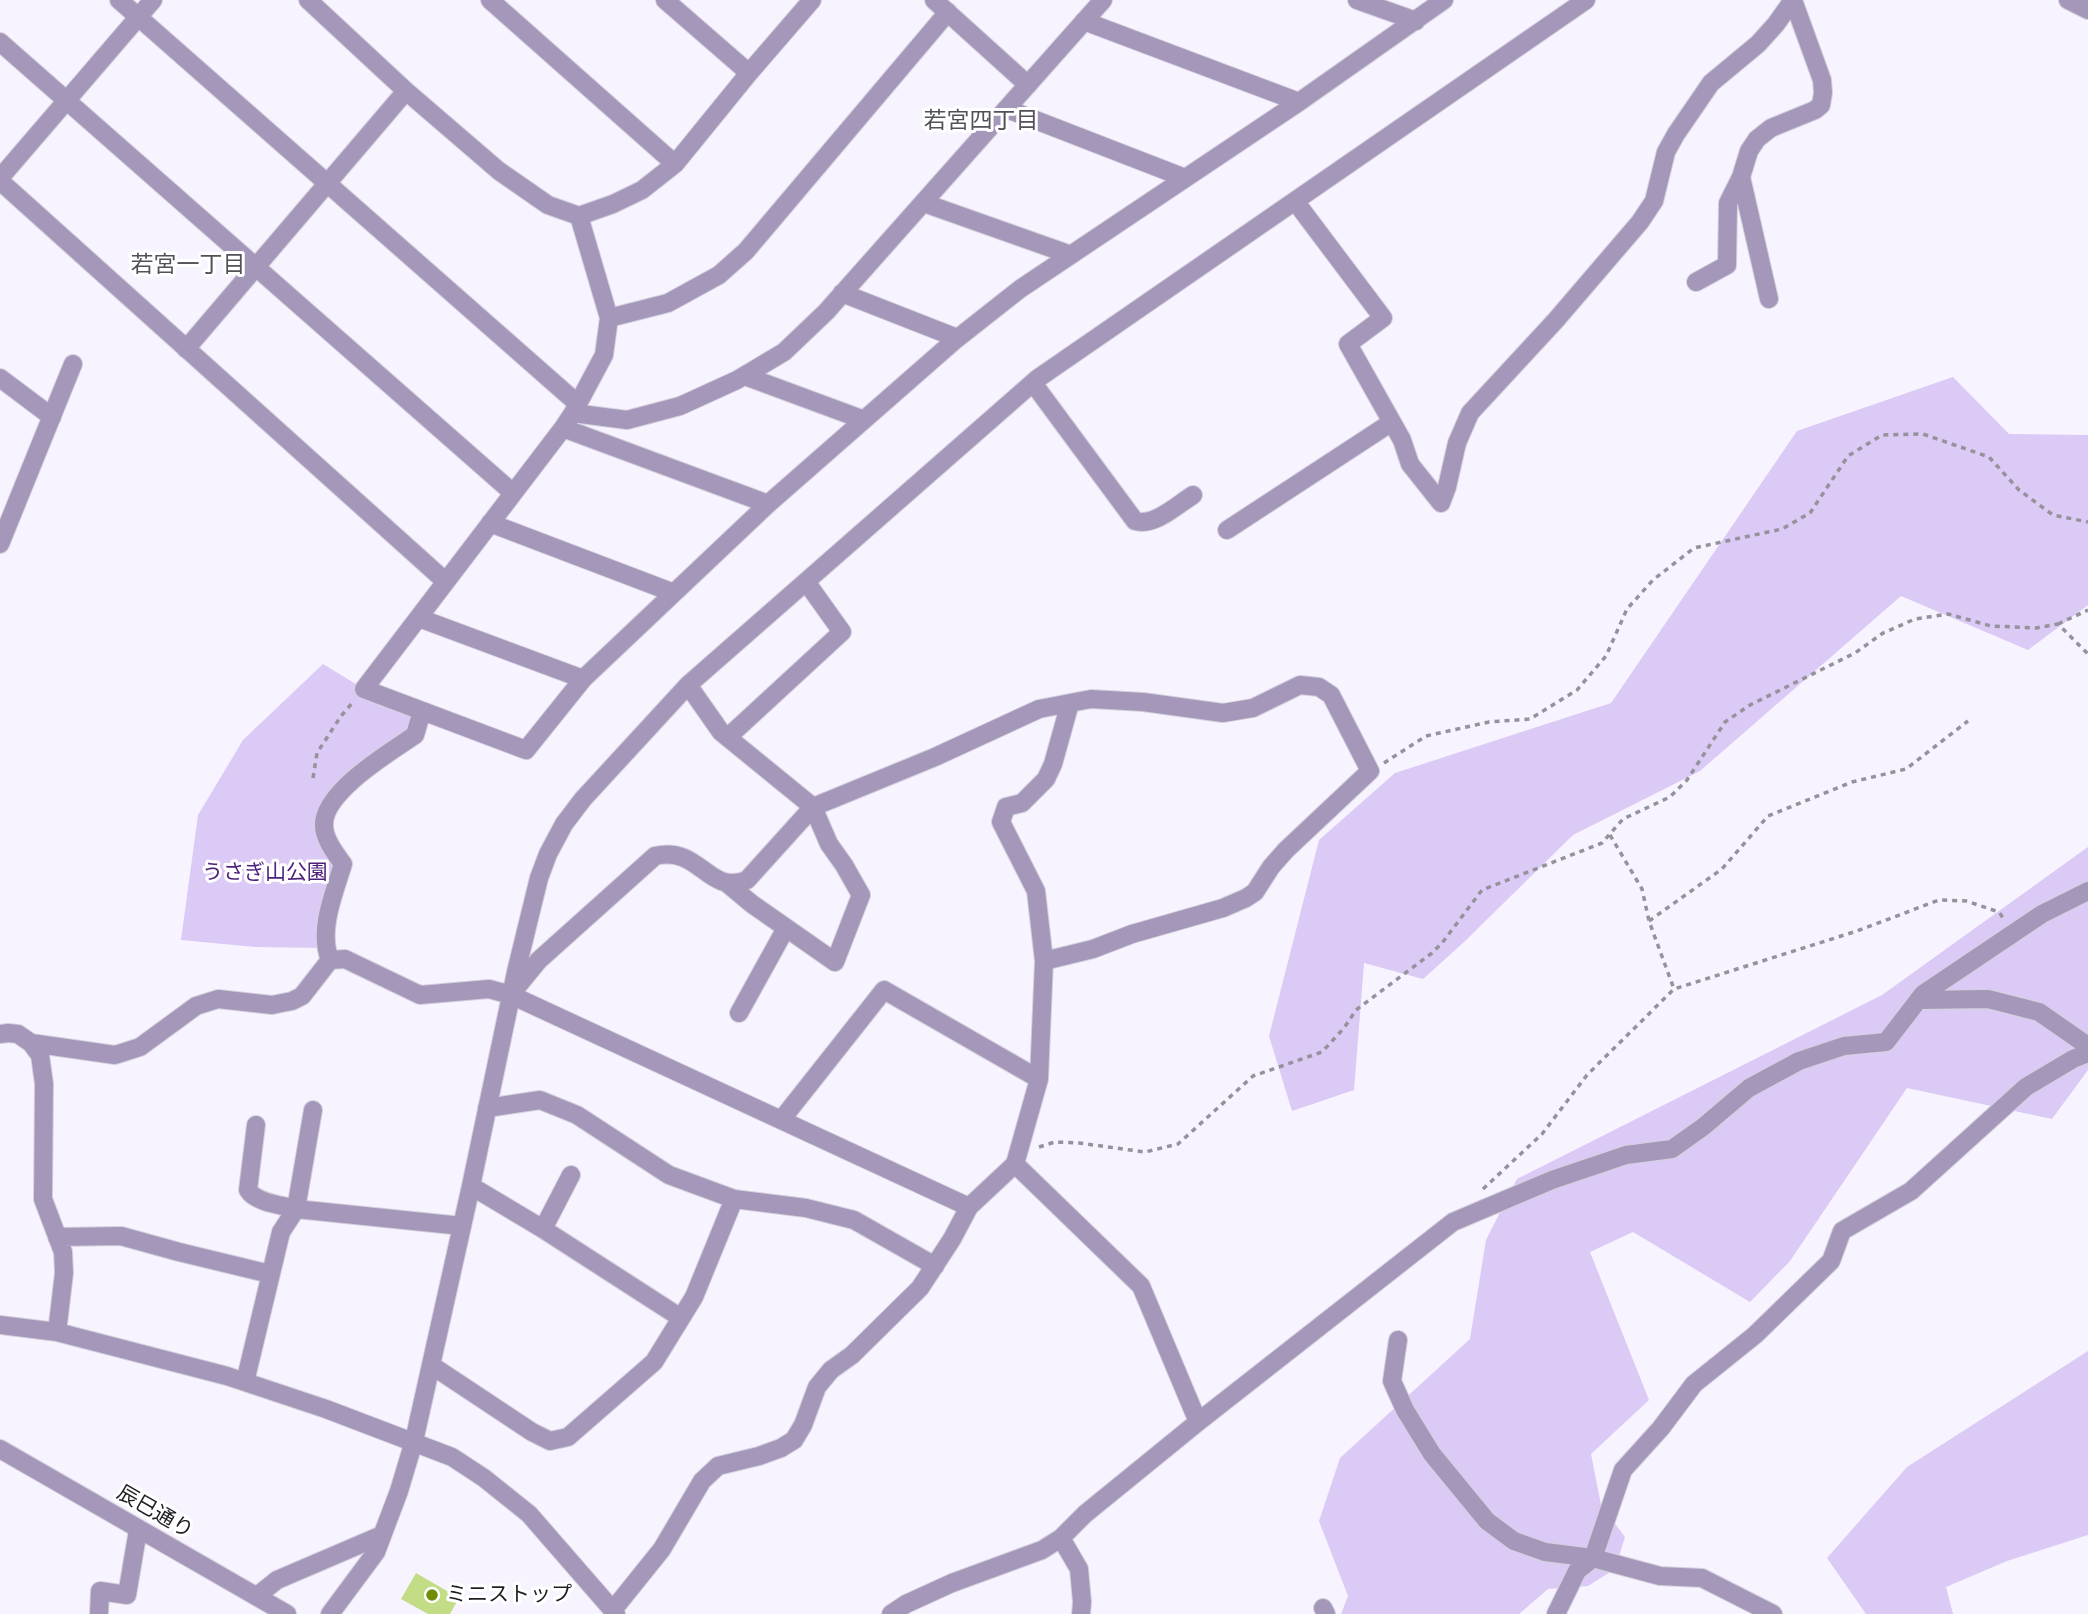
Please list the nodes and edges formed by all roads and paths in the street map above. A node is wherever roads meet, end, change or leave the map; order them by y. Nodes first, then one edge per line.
1 (119, 0) edge
2 (153, 0) edge
3 (308, 0) edge
4 (490, 0) edge
5 (665, 0) edge
6 (812, 0) edge
7 (934, 0) edge
8 (1357, 0) edge
9 (1444, 0) edge
10 (1586, 0) edge
11 (1793, 0) edge
12 (2068, 0) edge
13 (1099, 1) edge
14 (327, 6) edge
15 (2088, 10) edge
16 (948, 12) junction
17 (139, 17) junction
18 (1416, 20) junction
19 (1084, 21) junction
20 (0, 42) edge
21 (749, 73) junction
22 (1028, 85) junction
23 (406, 91) junction
24 (66, 101) junction
25 (1299, 102) junction
26 (1007, 109) junction
27 (675, 164) junction
28 (1741, 177) junction
29 (1185, 178) junction
30 (0, 180) edge
31 (328, 183) junction
32 (1295, 201) junction
33 (924, 203) junction
34 (579, 216) junction
35 (1072, 255) junction
36 (255, 267) junction
37 (1696, 282) dead end
38 (842, 293) junction
39 (1769, 299) dead end
40 (609, 318) junction
41 (957, 338) junction
42 (186, 349) junction
43 (73, 364) dead end
44 (745, 376) junction
45 (0, 379) edge
46 (1033, 383) junction
47 (572, 415) junction
48 (52, 416) junction
49 (864, 420) junction
50 (1392, 422) junction
51 (513, 493) junction
52 (1193, 495) dead end
53 (768, 504) junction
54 (2088, 522) edge
55 (490, 523) junction
56 (1227, 530) dead end
57 (0, 544) edge
58 (445, 581) junction
59 (807, 583) junction
60 (674, 593) junction
61 (2088, 610) edge
62 (419, 618) junction
63 (2058, 624) junction
64 (2088, 654) edge
65 (583, 679) junction
66 (688, 685) junction
67 (364, 689) junction
68 (1070, 703) junction
69 (422, 711) junction
70 (1968, 721) dead end
71 (728, 737) junction
72 (1370, 771) junction
73 (313, 778) dead end
74 (813, 807) junction
75 (1609, 835) junction
76 (728, 884) junction
77 (2088, 891) edge
78 (1649, 921) junction
79 (786, 928) junction
80 (2013, 935) junction
81 (330, 960) junction
82 (1045, 961) junction
83 (1674, 989) junction
84 (511, 995) junction
85 (1919, 1000) junction
86 (739, 1013) dead end
87 (3, 1028) edge
88 (31, 1042) junction
89 (2088, 1046) edge
90 (2088, 1053) edge
91 (1039, 1079) junction
92 (487, 1108) junction
93 (313, 1110) dead end
94 (782, 1119) junction
95 (256, 1125) dead end
96 (1015, 1164) junction
97 (571, 1175) dead end
98 (471, 1186) junction
99 (1476, 1195) dead end
100 (734, 1199) junction
101 (970, 1207) junction
102 (296, 1209) junction
103 (462, 1226) junction
104 (544, 1229) junction
105 (57, 1237) junction
106 (935, 1266) junction
107 (270, 1274) junction
108 (681, 1318) junction
109 (0, 1325) edge
110 (57, 1332) junction
111 (1398, 1340) dead end
112 (431, 1365) junction
113 (245, 1382) junction
114 (1198, 1422) junction
115 (414, 1441) junction
116 (0, 1449) edge
117 (138, 1530) junction
118 (382, 1535) junction
119 (1061, 1538) junction
120 (1593, 1558) junction
121 (257, 1596) junction
122 (614, 1612) edge
123 (99, 1614) edge
124 (287, 1614) edge
125 (330, 1614) edge
126 (891, 1614) edge
127 (1081, 1614) edge
128 (1556, 1614) edge
129 (1773, 1614) edge

1 - 17 street
2 - 17 street
3 - 14 street
4 - 27 street
5 - 21 street
6 - 21 street
7 - 16 street
8 - 18 street
9 - 18 street
10 - 32 street
11 - 28 street
11 - 50 street
12 - 15 street
13 - 19 street
14 - 23 street
16 - 22 street
16 - 40 street
17 - 24 street
17 - 31 street
18 - 25 street
19 - 22 street
19 - 25 street
20 - 24 street
21 - 27 street
22 - 26 street
23 - 31 street
23 - 34 street
24 - 30 street
24 - 36 street
25 - 29 street
26 - 29 street
26 - 33 street
27 - 34 street
28 - 37 street
28 - 39 street
29 - 35 street
30 - 42 street
31 - 36 street
31 - 47 street
32 - 46 street
32 - 50 street
33 - 35 street
33 - 38 street
34 - 40 street
35 - 41 street
36 - 42 street
36 - 51 street
38 - 41 street
38 - 44 street
40 - 47 street
41 - 49 street
42 - 58 street
43 - 48 street
44 - 47 street
44 - 49 street
45 - 48 street
46 - 52 street
46 - 59 street
47 - 51 street
47 - 53 street
48 - 57 street
49 - 53 street
50 - 56 street
51 - 55 street
53 - 60 street
54 - 72 path
55 - 58 street
55 - 60 street
58 - 62 street
59 - 66 street
59 - 71 street
60 - 65 street
61 - 63 path
62 - 65 street
62 - 67 street
63 - 64 path
63 - 75 path
65 - 69 street
66 - 71 street
66 - 84 street
67 - 69 street
67 - 73 path
68 - 72 street
68 - 74 street
68 - 82 street
69 - 81 street
70 - 78 path
71 - 74 street
72 - 82 street
74 - 76 street
74 - 79 street
75 - 78 path
75 - 96 path
76 - 79 street
76 - 84 street
77 - 80 street
78 - 83 path
79 - 86 street
80 - 83 path
80 - 85 street
81 - 84 street
81 - 88 street
82 - 91 street
83 - 99 path
84 - 92 street
84 - 94 street
85 - 89 street
85 - 114 street
87 - 88 street
88 - 105 street
90 - 120 street
91 - 94 street
91 - 96 street
92 - 98 street
92 - 100 street
93 - 102 street
94 - 101 street
95 - 102 street
96 - 101 street
96 - 114 street
97 - 104 street
98 - 103 street
98 - 104 street
100 - 106 street
100 - 108 street
101 - 106 street
102 - 103 street
102 - 107 street
103 - 112 street
104 - 108 street
105 - 107 street
105 - 110 street
106 - 122 street
107 - 113 street
108 - 112 street
109 - 110 street
110 - 113 street
111 - 120 street
112 - 115 street
113 - 115 street
114 - 119 street
115 - 118 street
115 - 122 street
116 - 117 street, 辰巳通り
117 - 121 street, 辰巳通り
117 - 123 street
118 - 121 street
118 - 125 street
119 - 126 street
119 - 127 street
120 - 128 street
120 - 129 street
121 - 124 street, 辰巳通り

